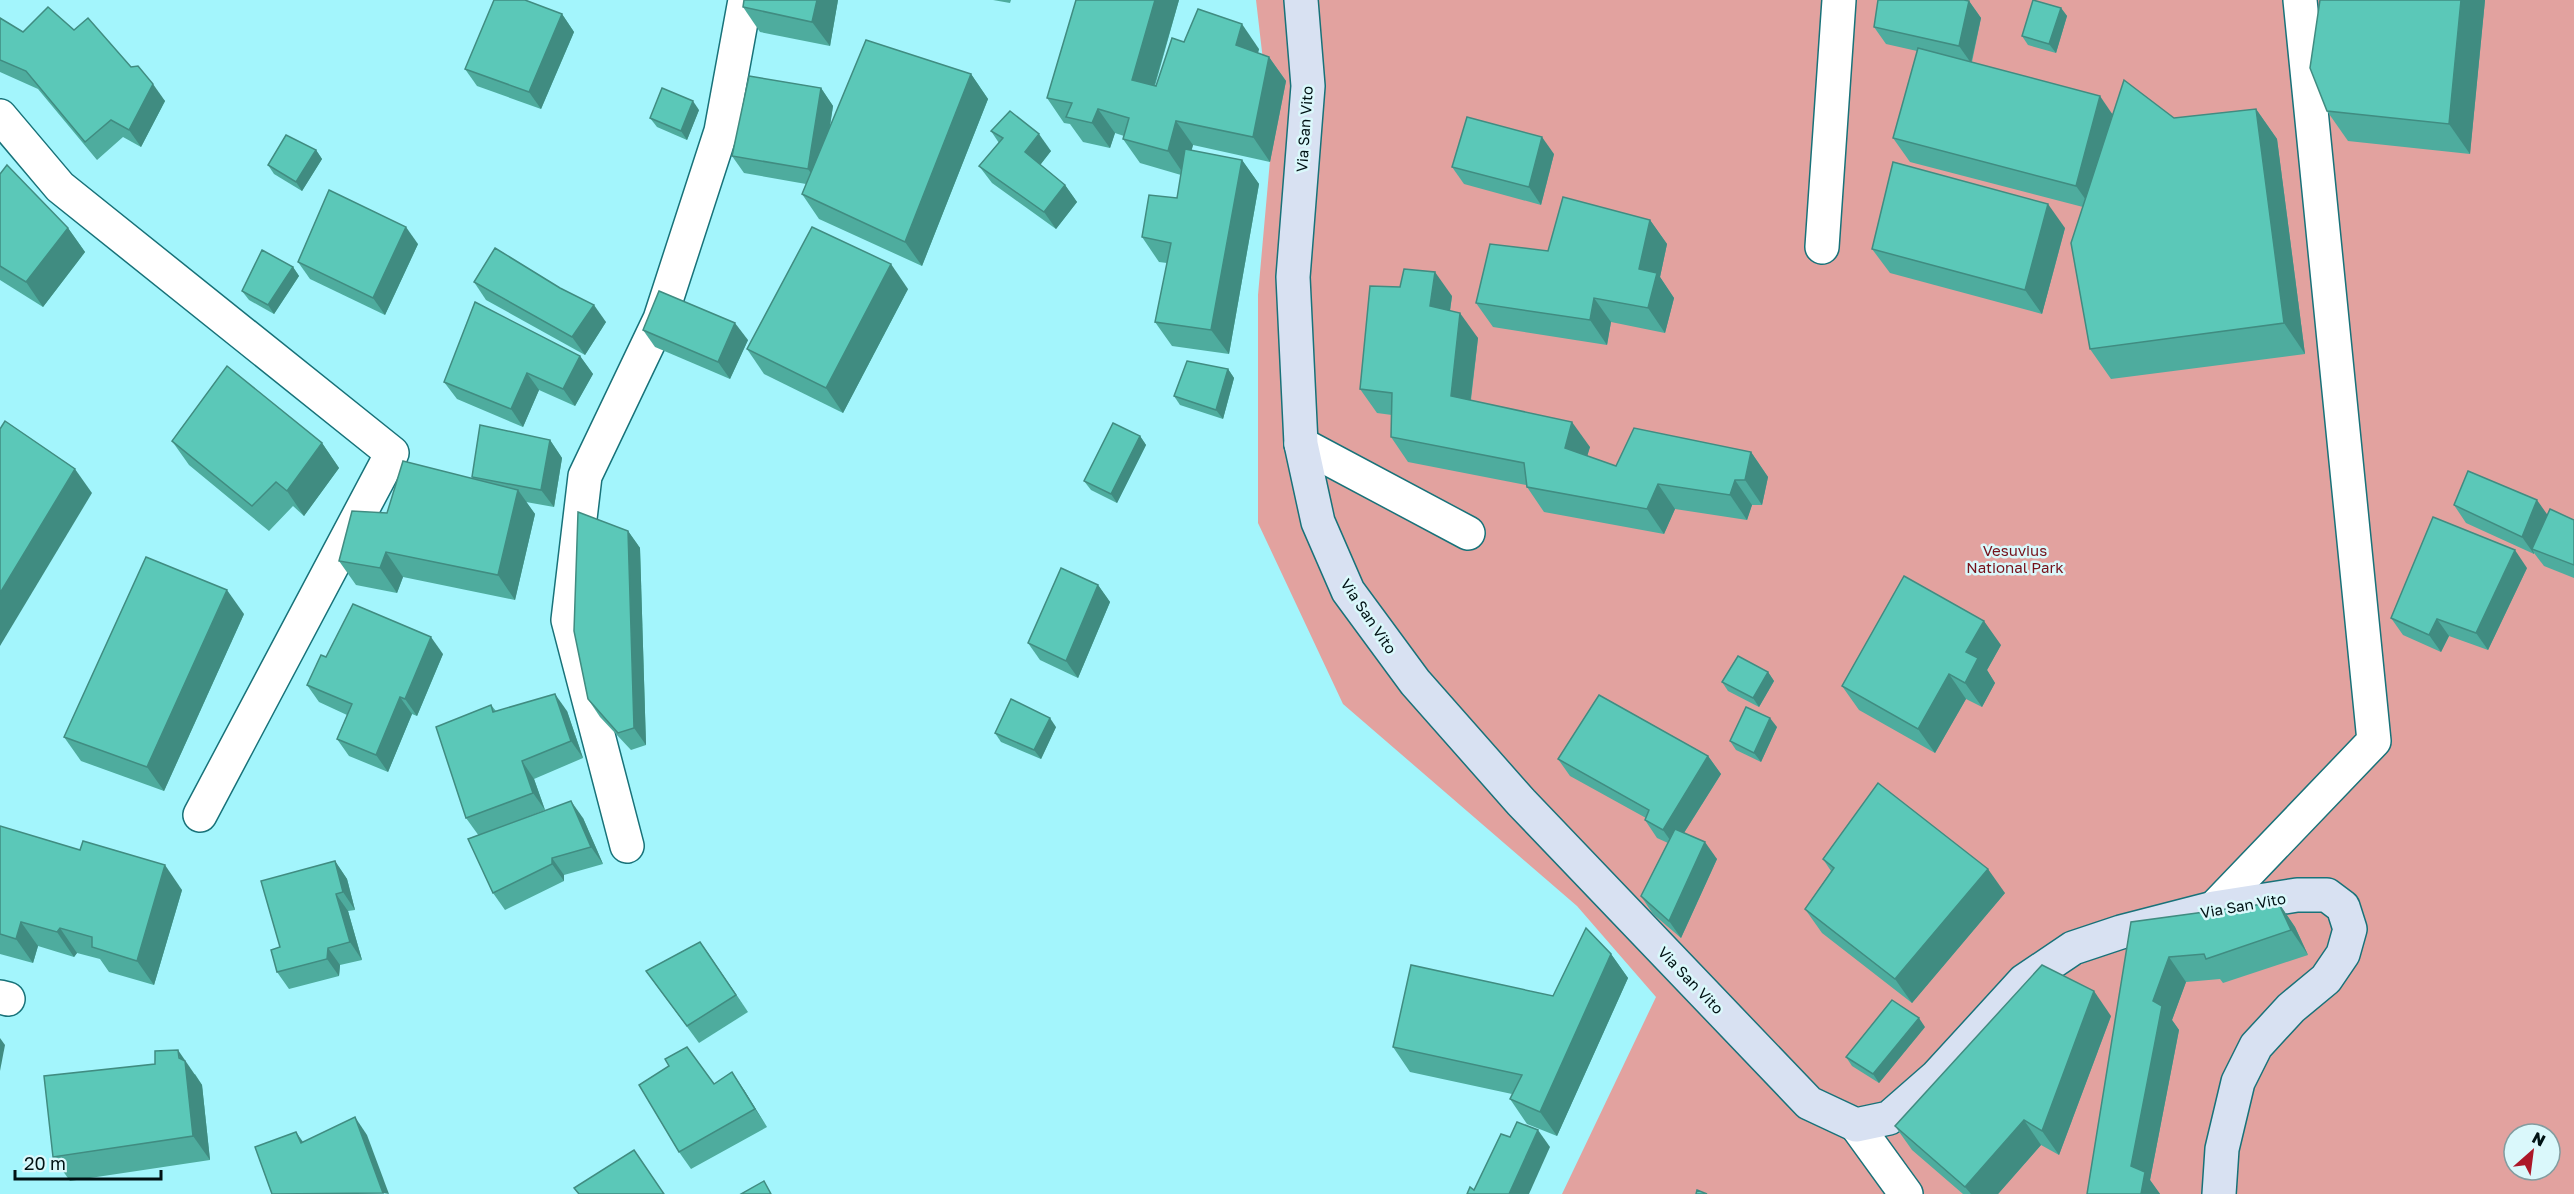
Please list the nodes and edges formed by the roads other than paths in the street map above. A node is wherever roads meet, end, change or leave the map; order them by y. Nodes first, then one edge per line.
1 (746, 0) edge
2 (1301, 0) edge
3 (1839, 0) edge
4 (2300, 0) edge
5 (0, 116) edge
6 (1822, 247) dead end
7 (1301, 444) junction
8 (1468, 533) dead end
9 (200, 815) dead end
10 (627, 846) dead end
11 (2214, 908) junction
12 (1856, 1125) junction
13 (1906, 1194) edge
14 (2219, 1194) edge

1 - 10 street
2 - 7 street, Via San Vito
3 - 6 street
4 - 11 street
5 - 9 street
7 - 8 street
7 - 12 street, Via San Vito
11 - 12 street, Via San Vito
11 - 14 street, Via San Vito
12 - 13 street

